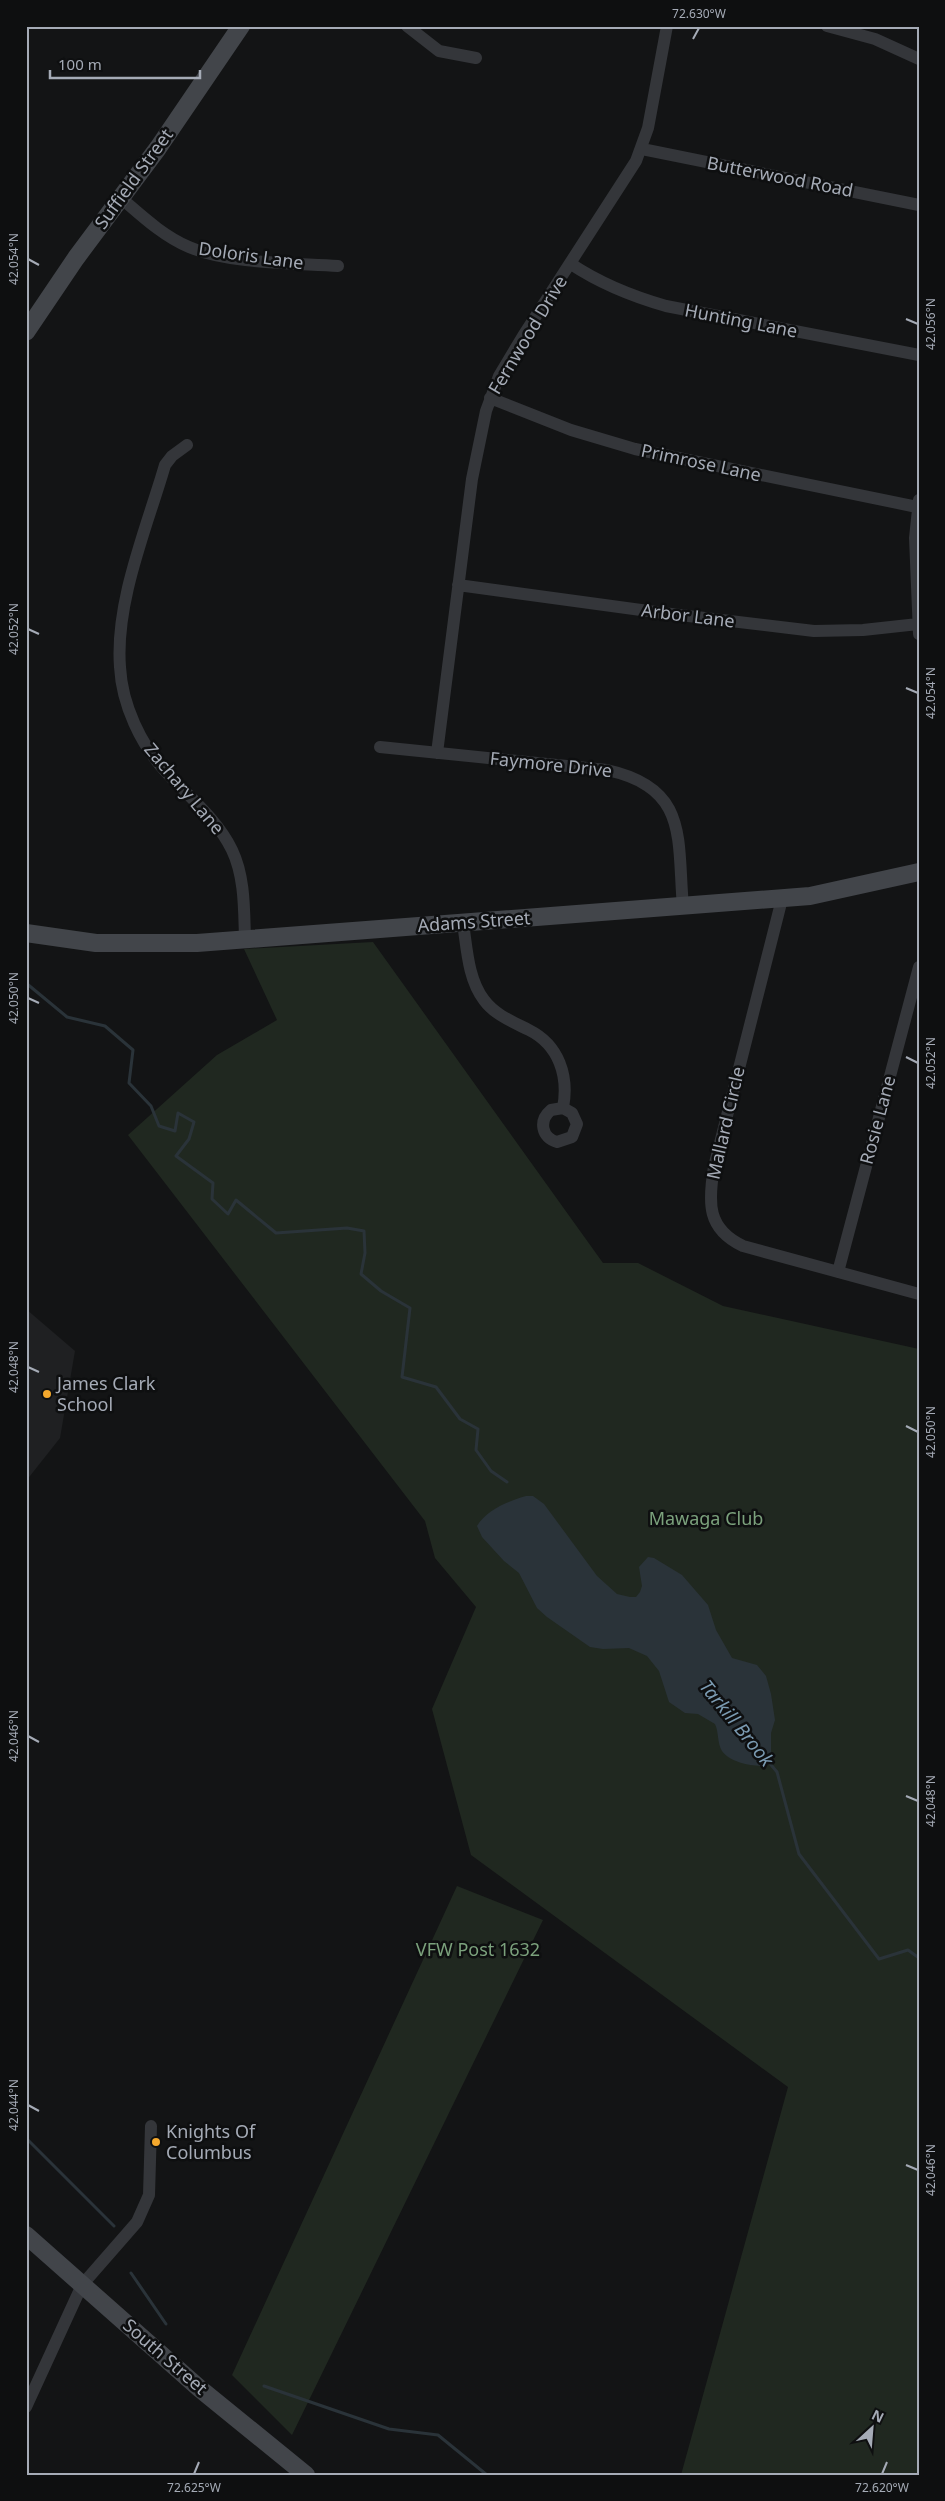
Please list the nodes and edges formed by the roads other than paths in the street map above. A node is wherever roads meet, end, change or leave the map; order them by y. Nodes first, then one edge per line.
1 (241, 26) edge
2 (407, 26) edge
3 (667, 26) edge
4 (828, 26) edge
5 (476, 58) dead end
6 (919, 59) edge
7 (642, 149) junction
8 (121, 198) junction
9 (919, 205) edge
10 (571, 264) junction
11 (338, 266) dead end
12 (26, 332) edge
13 (919, 356) edge
14 (490, 398) junction
15 (187, 445) dead end
16 (918, 503) edge
17 (458, 585) junction
18 (918, 624) edge
19 (919, 634) edge
20 (380, 747) dead end
21 (437, 753) junction
22 (919, 872) edge
23 (782, 899) junction
24 (683, 907) junction
25 (463, 923) junction
26 (26, 933) edge
27 (245, 939) junction
28 (919, 967) edge
29 (563, 1108) dead end
30 (838, 1272) junction
31 (919, 1294) edge
32 (152, 2126) dead end
33 (26, 2235) edge
34 (82, 2284) junction
35 (26, 2407) edge
36 (306, 2475) edge

1 - 8 street, Suffield Street
2 - 5 street
3 - 7 street, Fernwood Drive
4 - 6 street
7 - 9 street, Butterwood Road
7 - 10 street, Fernwood Drive
8 - 11 street, Doloris Lane
8 - 12 street, Suffield Street
10 - 13 street, Hunting Lane
10 - 14 street, Fernwood Drive
14 - 16 street, Primrose Lane
14 - 17 street, Fernwood Drive
15 - 27 street, Zachary Lane
16 - 18 street
17 - 18 street, Arbor Lane
17 - 21 street, Fernwood Drive
18 - 19 street
20 - 21 street, Faymore Drive
21 - 24 street, Faymore Drive
22 - 23 street, Adams Street
23 - 24 street, Adams Street
23 - 30 street, Mallard Circle
24 - 25 street, Adams Street
25 - 27 street, Adams Street
25 - 29 street
26 - 27 street, Adams Street
28 - 30 street, Rosie Lane
30 - 31 street, Mallard Circle
32 - 34 street
33 - 34 street, South Street
34 - 35 street
34 - 36 street, South Street

